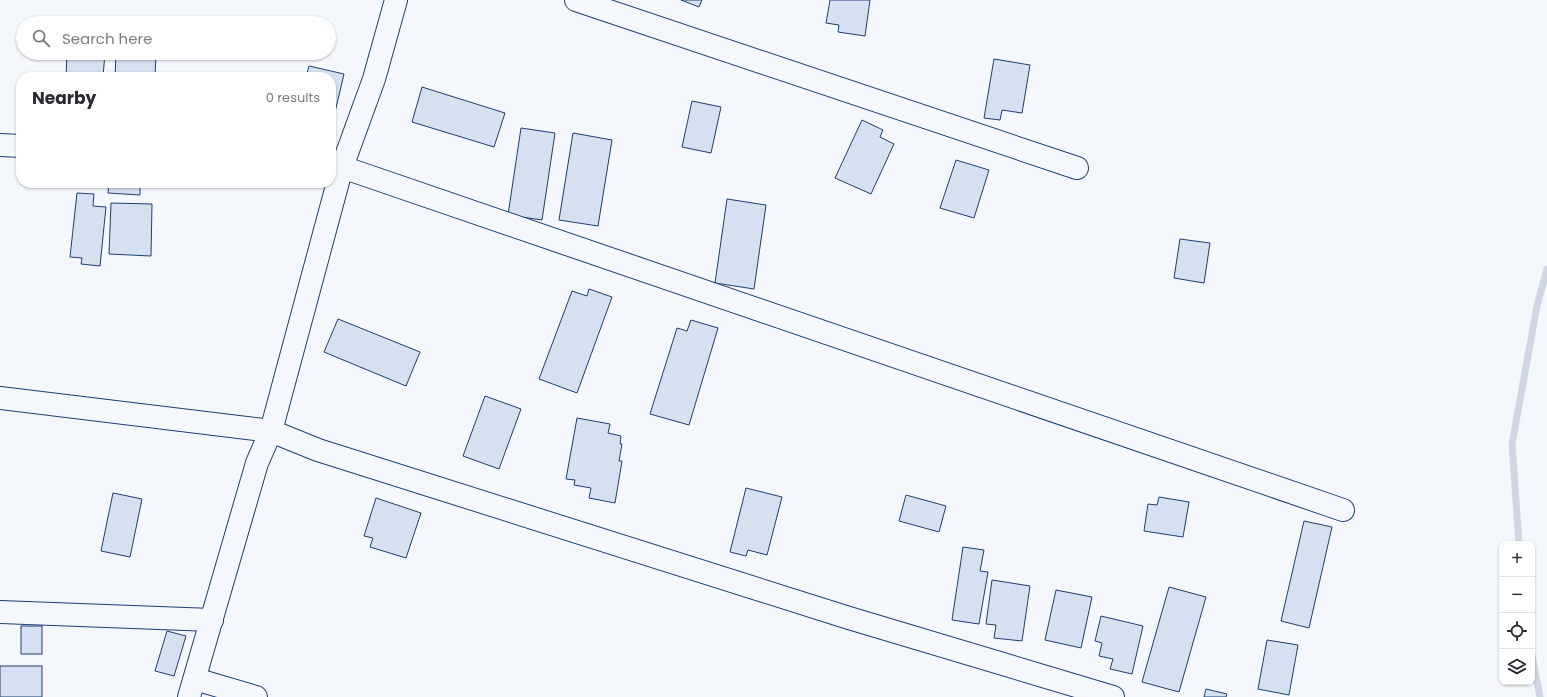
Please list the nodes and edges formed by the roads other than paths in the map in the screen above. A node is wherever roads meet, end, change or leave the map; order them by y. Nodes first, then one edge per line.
1 (396, 0) edge
2 (576, 0) edge
3 (0, 145) edge
4 (16, 146) edge
5 (336, 166) edge
6 (1077, 168) dead end
7 (331, 188) edge
8 (0, 398) edge
9 (270, 431) junction
10 (1343, 510) dead end
11 (0, 612) edge
12 (212, 620) junction
13 (192, 688) edge
14 (256, 697) edge
15 (1113, 697) edge

1 - 5 street
2 - 6 street
3 - 4 street
5 - 10 street
7 - 9 street
8 - 9 street
9 - 12 street
9 - 15 street
11 - 12 street
12 - 13 street
13 - 14 street

